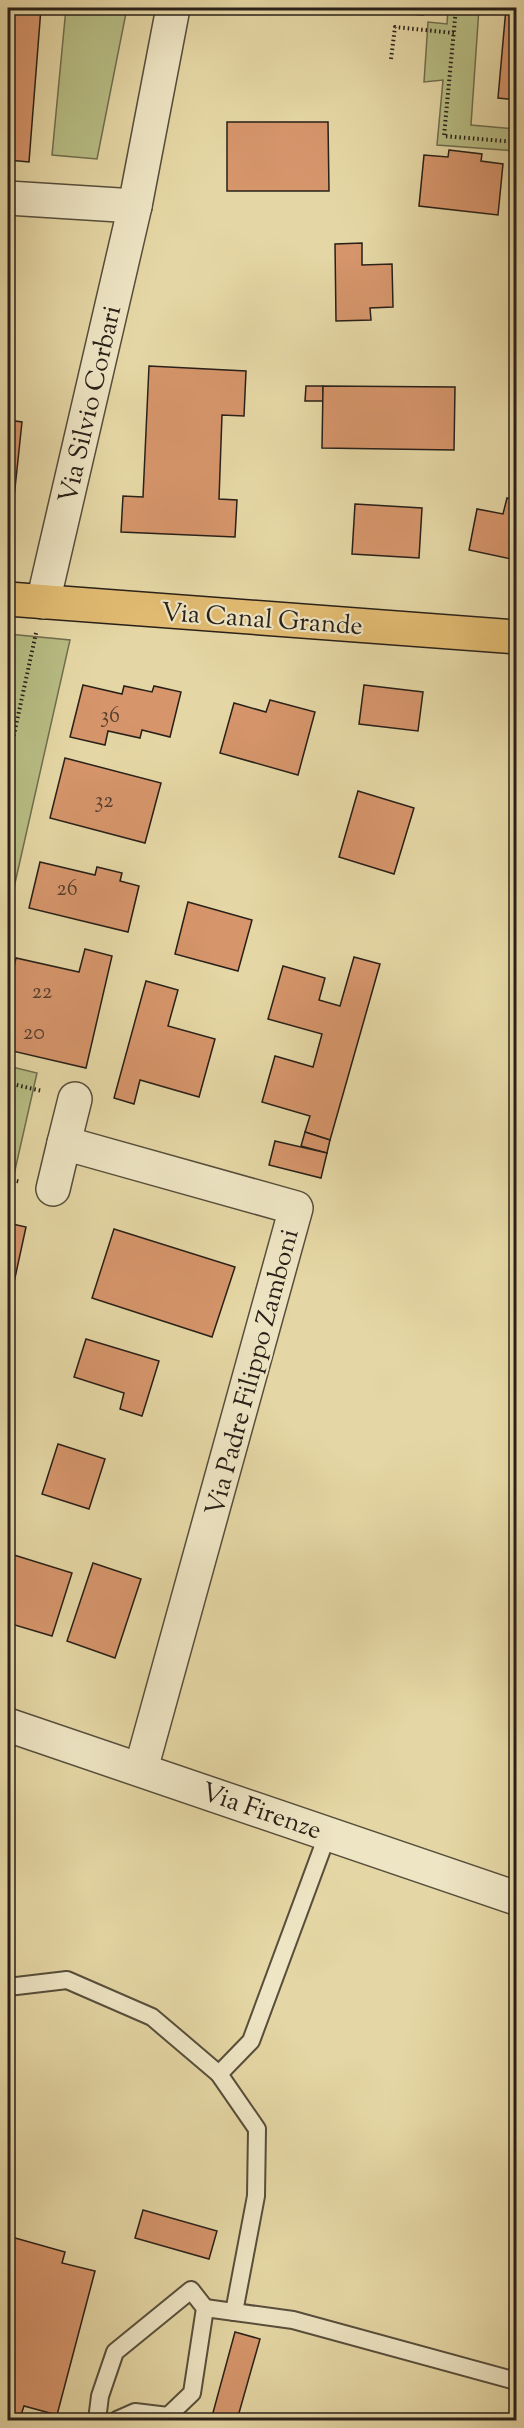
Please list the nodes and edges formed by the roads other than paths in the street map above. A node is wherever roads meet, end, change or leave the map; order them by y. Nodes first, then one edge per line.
1 (173, 8) edge
2 (8, 198) edge
3 (135, 206) junction
4 (8, 599) edge
5 (40, 617) junction
6 (516, 637) edge
7 (75, 1099) dead end
8 (64, 1143) junction
9 (53, 1189) dead end
10 (8, 1725) edge
11 (141, 1768) junction
12 (328, 1833) junction
13 (516, 1898) edge
14 (8, 1987) edge
15 (219, 2074) junction
16 (205, 2308) junction
17 (234, 2312) junction
18 (516, 2381) edge
19 (98, 2421) edge
20 (117, 2421) edge

1 - 3 street, Via Silvio Corbari
2 - 3 street
3 - 5 street, Via Silvio Corbari
4 - 5 main road, Via Canal Grande
5 - 6 main road, Via Canal Grande
7 - 8 street
8 - 9 street
8 - 11 street, Via Padre Filippo Zamboni
10 - 11 street, Via Firenze
11 - 12 street, Via Firenze
12 - 13 street, Via Firenze
12 - 15 lane
14 - 15 lane
15 - 17 lane
16 - 17 lane
16 - 19 lane
16 - 20 lane
17 - 18 lane

